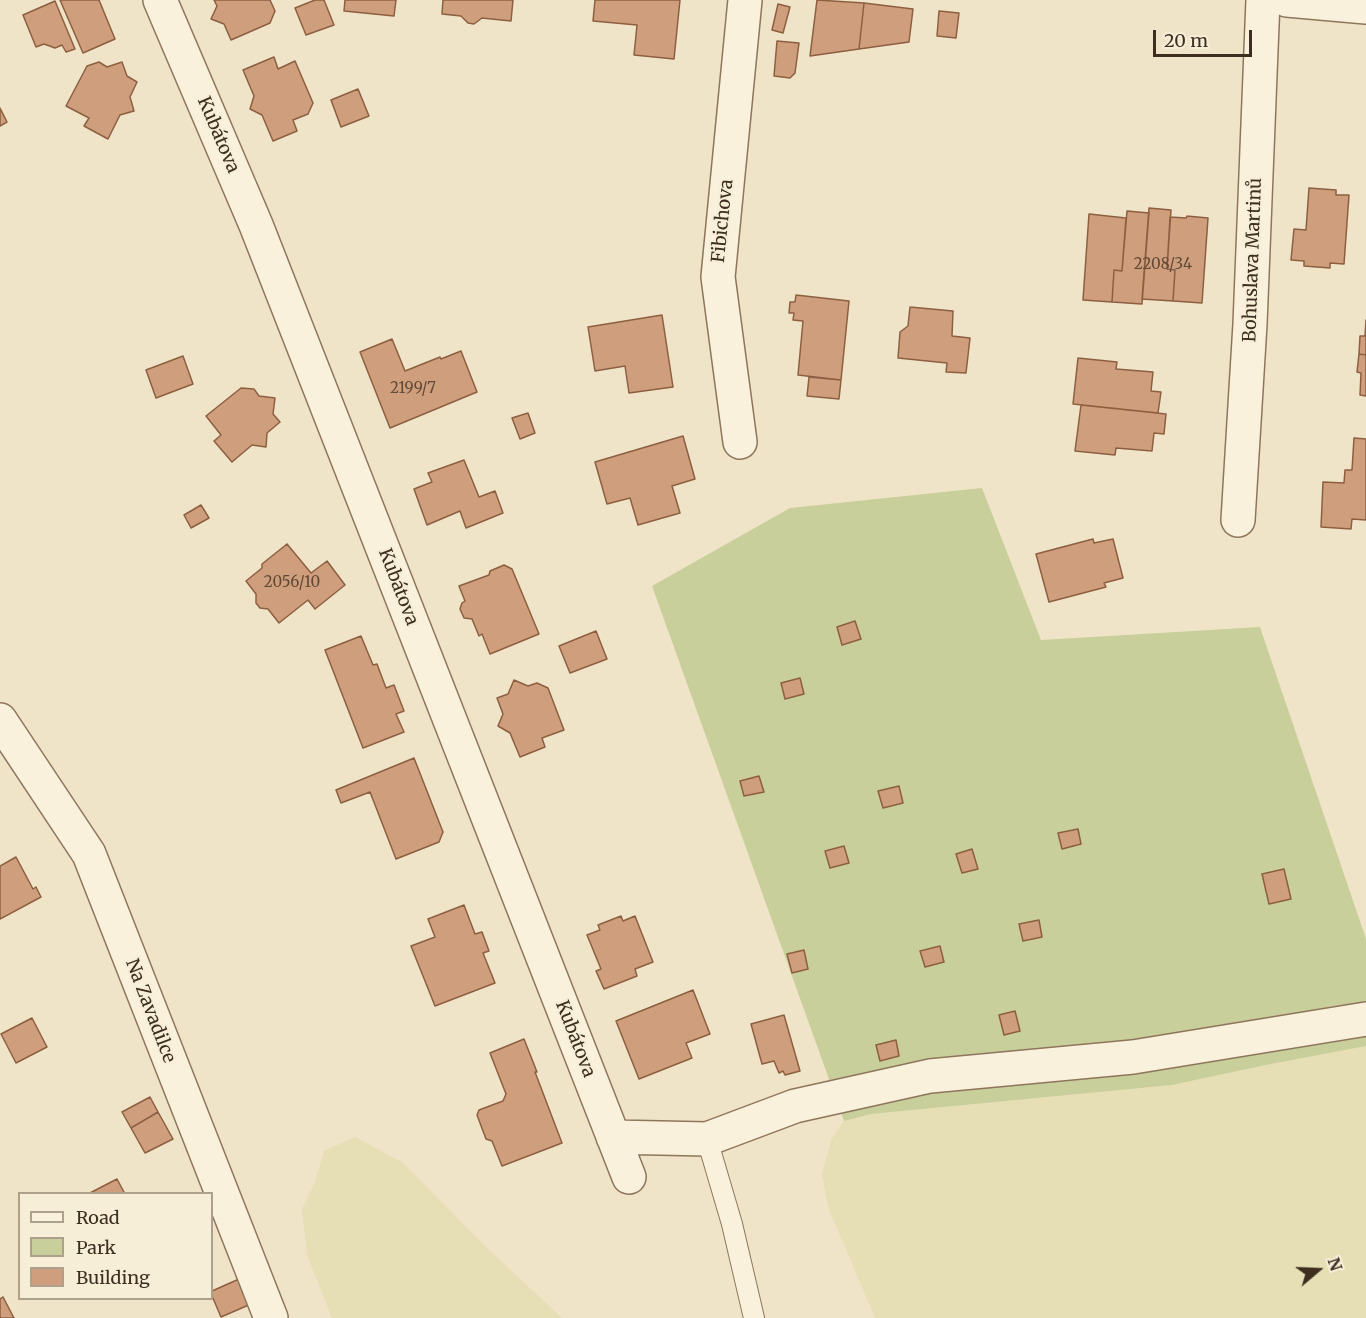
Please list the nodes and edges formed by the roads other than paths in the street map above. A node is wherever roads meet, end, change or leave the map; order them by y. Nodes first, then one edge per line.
1 (160, 0) edge
2 (745, 0) edge
3 (1263, 0) edge
4 (1287, 0) edge
5 (1366, 7) edge
6 (740, 442) dead end
7 (1238, 520) dead end
8 (0, 720) edge
9 (1366, 1019) edge
10 (613, 1137) junction
11 (707, 1138) junction
12 (629, 1177) dead end
13 (271, 1318) edge
14 (754, 1318) edge

1 - 10 street, Kubátova
2 - 6 street, Fibichova
3 - 7 street, Bohuslava Martinů
4 - 5 street
8 - 13 street, Na Zavadilce
9 - 11 street
10 - 11 street
10 - 12 street, Kubátova
11 - 14 lane

